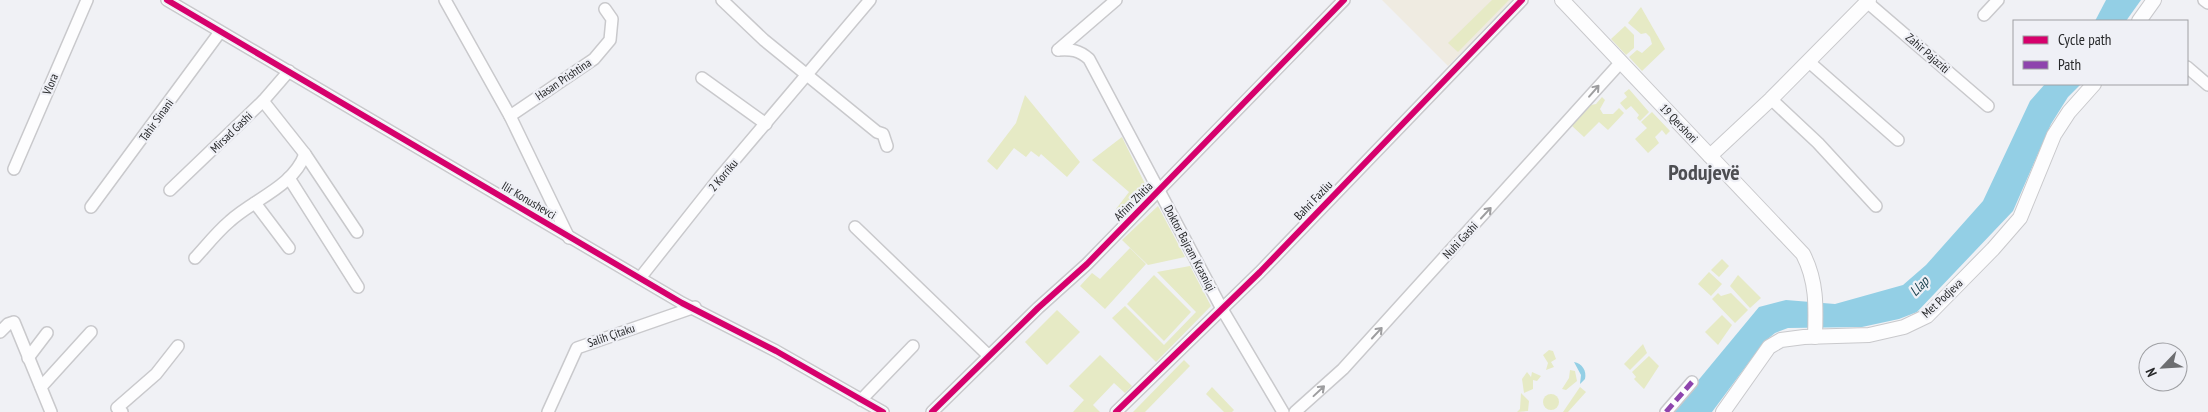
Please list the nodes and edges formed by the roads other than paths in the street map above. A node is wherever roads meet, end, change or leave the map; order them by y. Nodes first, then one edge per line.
1 (86, 0) edge
2 (167, 0) edge
3 (445, 0) edge
4 (722, 0) edge
5 (870, 0) edge
6 (1116, 0) edge
7 (1344, 0) edge
8 (1522, 0) edge
9 (1562, 0) edge
10 (1998, 0) edge
11 (2154, 0) edge
12 (2204, 0) edge
13 (1868, 1) edge
14 (2208, 3) edge
15 (605, 9) dead end
16 (1984, 15) dead end
17 (2140, 20) edge
18 (220, 32) junction
19 (1808, 61) junction
20 (1621, 62) junction
21 (2188, 68) edge
22 (289, 71) junction
23 (807, 74) junction
24 (702, 78) dead end
25 (2093, 85) edge
26 (2208, 85) edge
27 (1771, 99) junction
28 (263, 101) junction
29 (1988, 106) dead end
30 (510, 116) junction
31 (766, 124) junction
32 (1898, 140) dead end
33 (887, 146) dead end
34 (305, 154) junction
35 (1710, 156) junction
36 (14, 169) dead end
37 (289, 178) junction
38 (170, 190) dead end
39 (1159, 192) junction
40 (256, 204) junction
41 (1876, 206) dead end
42 (91, 207) dead end
43 (855, 226) dead end
44 (357, 232) dead end
45 (569, 238) junction
46 (288, 248) dead end
47 (195, 258) dead end
48 (640, 278) junction
49 (358, 287) dead end
50 (693, 308) junction
51 (1222, 309) junction
52 (0, 332) edge
53 (91, 332) dead end
54 (1815, 332) junction
55 (46, 333) dead end
56 (178, 346) dead end
57 (913, 346) dead end
58 (989, 356) junction
59 (28, 358) junction
60 (1692, 382) dead end
61 (41, 387) junction
62 (860, 400) junction
63 (51, 412) edge
64 (122, 412) edge
65 (548, 412) edge
66 (883, 412) edge
67 (932, 412) edge
68 (1116, 412) edge
69 (1283, 412) edge
70 (1294, 412) edge
71 (1666, 412) edge
72 (1723, 412) edge

1 - 36 street, Vlora
2 - 18 street, Ilir Konushevci
3 - 30 street
4 - 23 street
5 - 23 street, 2 Korriku
6 - 39 street, Doktor Bajram Krasniqi
7 - 39 street, Afrim Zhitia
8 - 51 street, Bahri Fazliu
9 - 20 main road, 19 Qershori
10 - 16 street
11 - 17 main road
12 - 14 street
13 - 19 main road, Zahir Pajaziti
13 - 29 street, Zahir Pajaziti
15 - 30 street, Hasan Prishtina
18 - 22 street, Ilir Konushevci
18 - 42 street, Tahir Sinani
19 - 27 main road, Zahir Pajaziti
19 - 32 street
20 - 35 main road, 19 Qershori
70 -> 20 street, Nuhi Gashi
21 - 26 street
22 - 28 street, Mirsad Gashi
22 - 45 street, Ilir Konushevci
23 - 31 street, 2 Korriku
23 - 33 street
24 - 31 street
25 - 54 main road, Met Podjeva
27 - 35 main road, Zahir Pajaziti
27 - 41 street
28 - 34 street
28 - 38 street, Mirsad Gashi
30 - 45 street
31 - 48 street, 2 Korriku
34 - 37 street
34 - 44 street
35 - 54 main road, 19 Qershori
37 - 40 street
37 - 49 street
39 - 51 street, Doktor Bajram Krasniqi
39 - 58 street, Afrim Zhitia
40 - 46 street
40 - 47 street
43 - 58 street
45 - 48 street, Ilir Konushevci
48 - 50 street, Ilir Konushevci
50 - 62 street, Ilir Konushevci
50 - 65 street, Salih Çitaku
51 - 68 street, Bahri Fazliu
51 - 69 street, Doktor Bajram Krasniqi
52 - 59 street
53 - 61 street
54 - 72 main road, Met Podjeva
55 - 59 street
56 - 64 street
57 - 62 street
58 - 67 street, Afrim Zhitia
59 - 61 street
60 - 71 street
61 - 63 street
62 - 66 street, Ilir Konushevci

